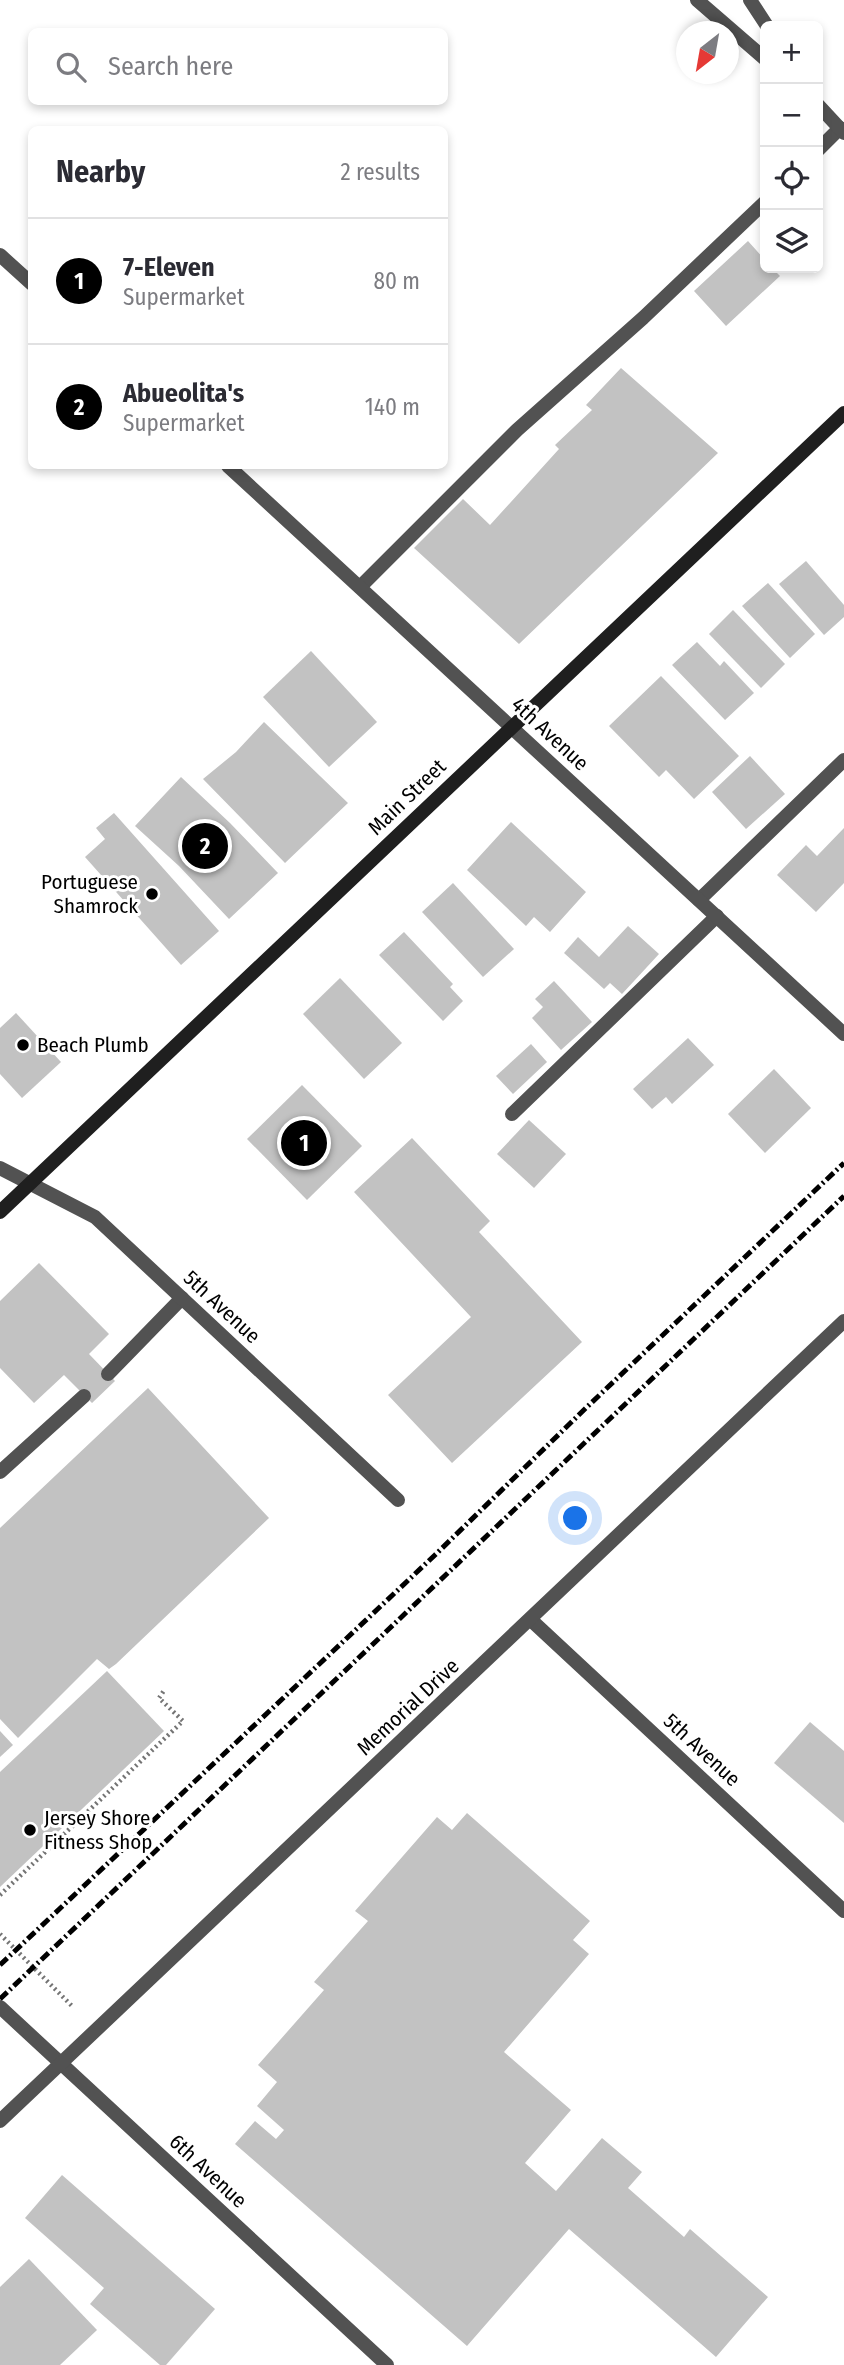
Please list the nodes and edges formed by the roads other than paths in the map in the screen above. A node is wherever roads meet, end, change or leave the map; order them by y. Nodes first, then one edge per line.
1 (697, 0) edge
2 (750, 0) edge
3 (764, 21) edge
4 (760, 55) edge
5 (823, 110) edge
6 (842, 131) edge
7 (822, 147) edge
8 (760, 207) edge
9 (0, 255) edge
10 (28, 280) edge
11 (844, 413) edge
12 (231, 469) edge
13 (360, 587) junction
14 (512, 727) junction
15 (844, 760) edge
16 (699, 900) junction
17 (717, 916) junction
18 (844, 1034) edge
19 (512, 1114) dead end
20 (0, 1168) edge
21 (30, 1184) junction
22 (0, 1212) edge
23 (182, 1298) junction
24 (844, 1321) edge
25 (108, 1374) dead end
26 (84, 1396) dead end
27 (0, 1472) edge
28 (398, 1500) dead end
29 (531, 1620) junction
30 (844, 1911) edge
31 (0, 2007) edge
32 (61, 2064) junction
33 (0, 2121) edge
34 (387, 2365) edge

1 - 4 street
2 - 3 street
5 - 6 street
6 - 7 street
8 - 13 street
9 - 10 street
11 - 14 main road, Main Street
12 - 13 street, 4th Avenue
13 - 14 street, 4th Avenue
14 - 16 street, 4th Avenue
14 - 21 main road, Main Street
15 - 16 street
16 - 17 street, 4th Avenue
17 - 18 street, 4th Avenue
17 - 19 street
20 - 21 street, 5th Avenue
21 - 22 main road, Main Street
21 - 23 street, 5th Avenue
23 - 25 street
23 - 28 street, 5th Avenue
24 - 29 street, Memorial Drive
26 - 27 street
29 - 30 street, 5th Avenue
29 - 32 street, Memorial Drive
31 - 32 street, 6th Avenue
32 - 33 street, Memorial Drive
32 - 34 street, 6th Avenue

